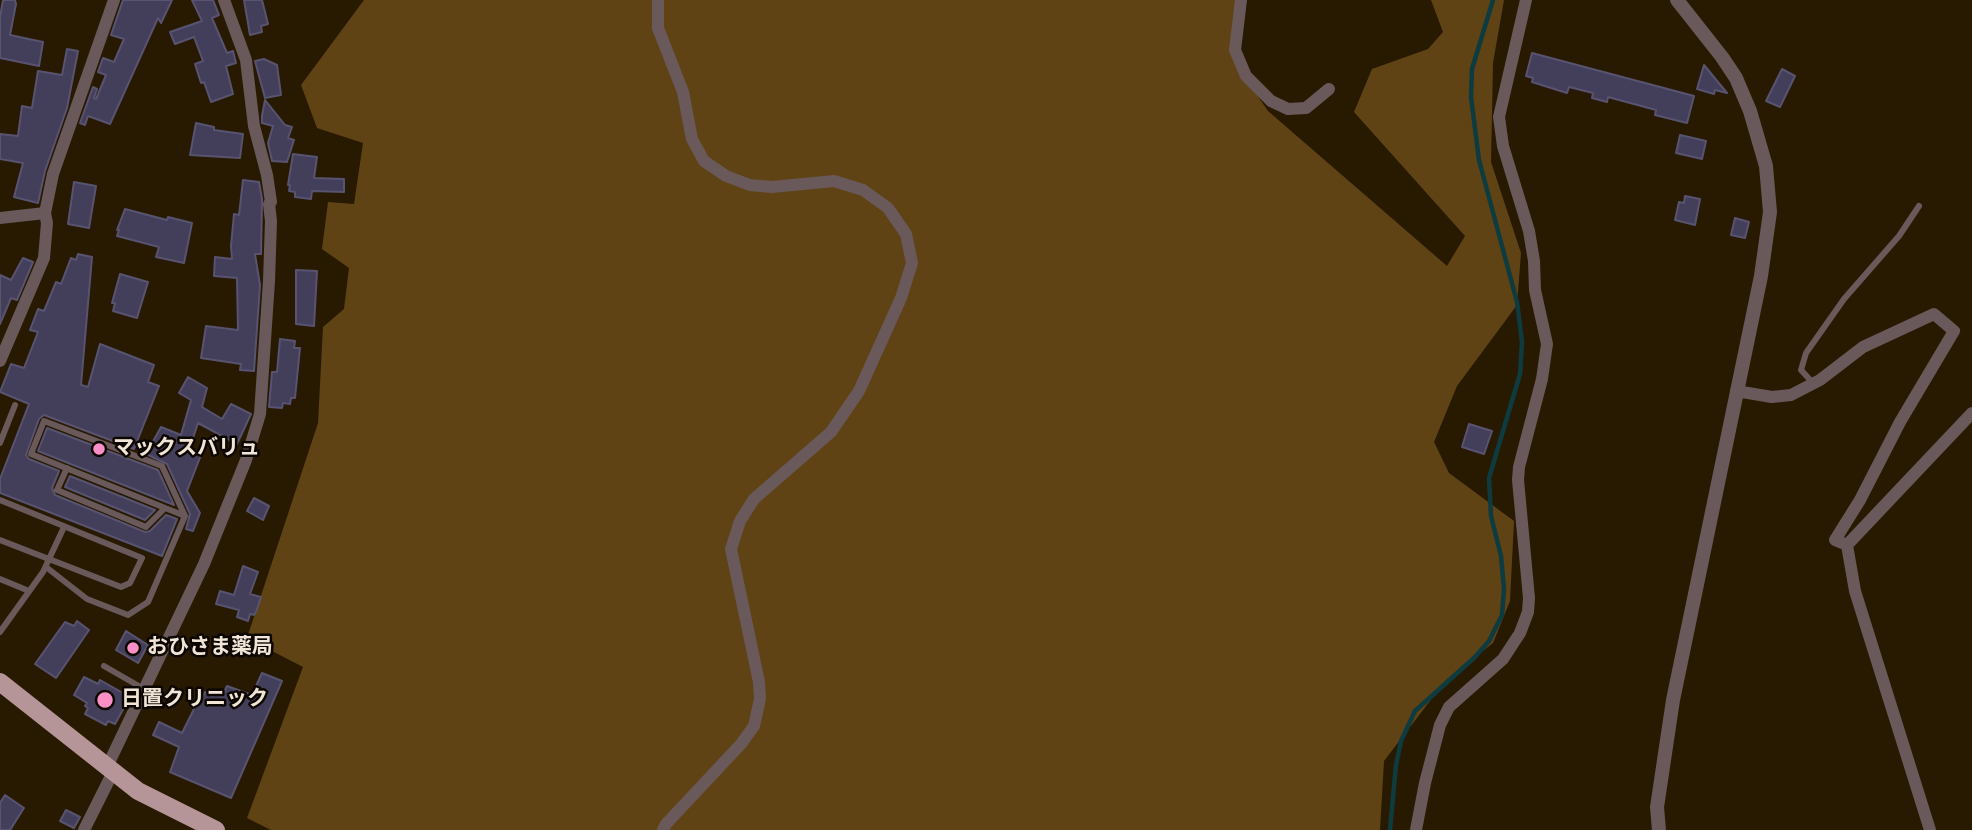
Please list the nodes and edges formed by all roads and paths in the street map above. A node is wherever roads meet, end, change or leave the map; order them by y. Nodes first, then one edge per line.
1 (114, 0) edge
2 (224, 0) edge
3 (658, 0) edge
4 (1241, 0) edge
5 (1526, 0) edge
6 (1677, 0) edge
7 (1329, 89) dead end
8 (1919, 206) dead end
9 (45, 213) junction
10 (0, 218) edge
11 (0, 361) edge
12 (1814, 383) junction
13 (1736, 391) junction
14 (15, 405) dead end
15 (1972, 413) edge
16 (0, 443) edge
17 (67, 468) junction
18 (0, 500) edge
19 (165, 508) junction
20 (185, 516) junction
21 (64, 527) junction
22 (0, 540) edge
23 (1847, 545) junction
24 (49, 559) junction
25 (46, 567) junction
26 (0, 579) edge
27 (29, 591) junction
28 (0, 618) edge
29 (8, 621) junction
30 (0, 632) edge
31 (104, 666) dead end
32 (0, 682) edge
33 (145, 690) junction
34 (110, 769) junction
35 (84, 830) edge
36 (216, 830) edge
37 (663, 830) edge
38 (1416, 830) edge
39 (1659, 830) edge
40 (1930, 830) edge

1 - 9 street
2 - 33 street
3 - 37 street
4 - 7 street
5 - 38 street
6 - 13 street
8 - 12 lane
9 - 10 street
9 - 11 street
12 - 13 street
12 - 23 street
13 - 39 street
14 - 16 lane
15 - 23 street
17 - 19 lane
17 - 19 lane
17 - 20 lane
18 - 21 lane
19 - 20 lane
20 - 25 lane
21 - 24 lane
21 - 24 lane
22 - 24 lane
23 - 40 street
24 - 25 lane
25 - 27 lane
26 - 27 lane
27 - 29 lane
28 - 29 lane
29 - 30 lane
31 - 33 lane
32 - 34 main road
33 - 34 street
34 - 35 street
34 - 36 main road

